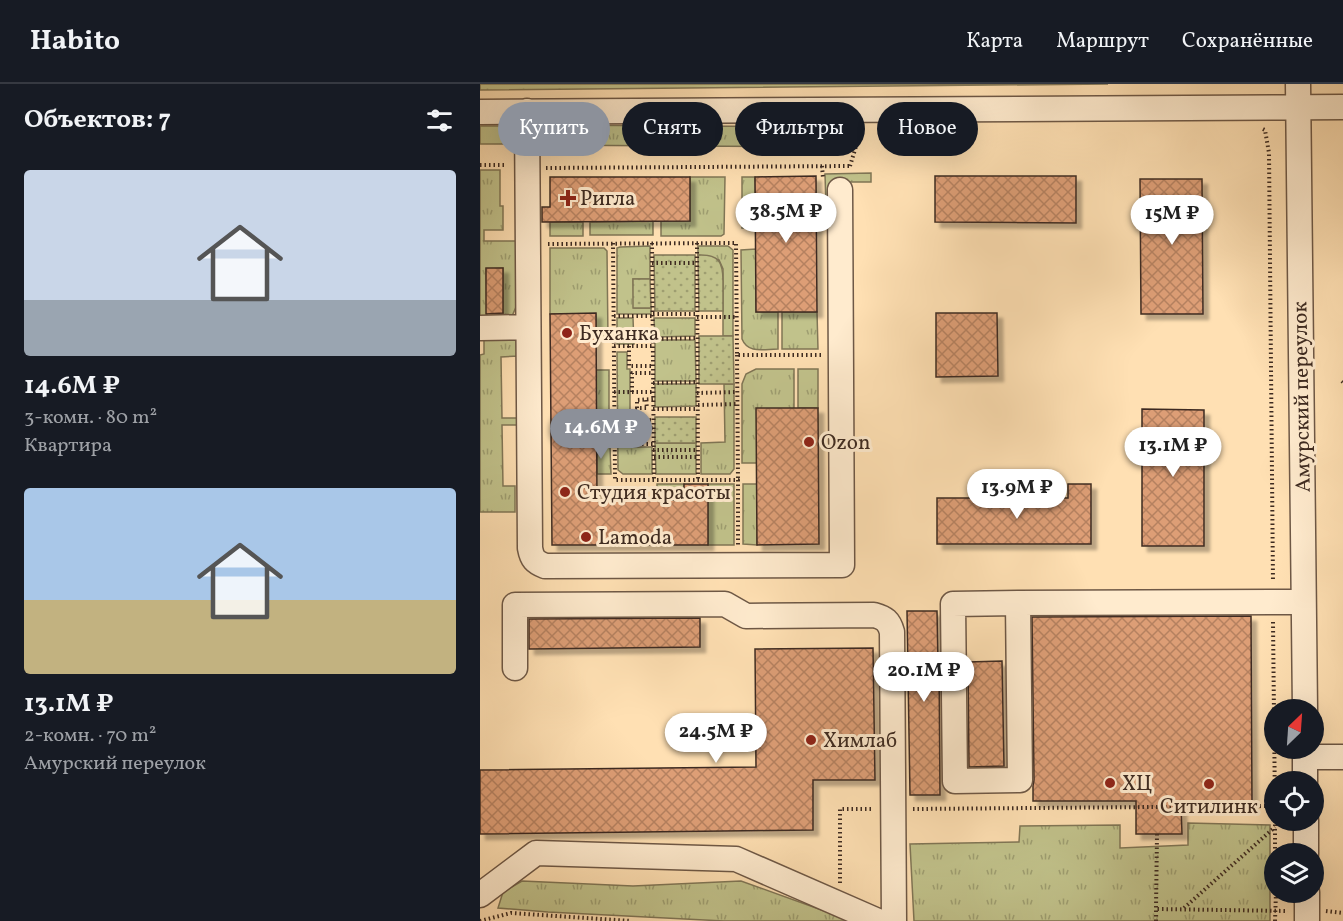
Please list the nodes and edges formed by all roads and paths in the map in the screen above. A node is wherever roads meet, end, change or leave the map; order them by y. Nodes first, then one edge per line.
1 (1298, 96) edge
2 (1343, 107) edge
3 (610, 109) edge
4 (480, 112) edge
5 (498, 112) edge
6 (1254, 123) dead end
7 (527, 156) edge
8 (853, 156) edge
9 (480, 165) edge
10 (527, 166) junction
11 (850, 166) junction
12 (840, 190) joint
13 (614, 243) junction
14 (652, 243) junction
15 (697, 243) junction
16 (528, 244) junction
17 (697, 262) junction
18 (652, 263) junction
19 (653, 315) junction
20 (614, 316) junction
21 (697, 316) junction
22 (737, 317) junction
23 (528, 327) junction
24 (480, 328) edge
25 (697, 338) junction
26 (652, 339) junction
27 (614, 346) junction
28 (629, 346) junction
29 (653, 346) junction
30 (737, 355) junction
31 (841, 355) junction
32 (653, 366) junction
33 (651, 373) dead end
34 (698, 382) junction
35 (653, 383) junction
36 (614, 392) junction
37 (632, 392) junction
38 (653, 392) junction
39 (737, 392) junction
40 (698, 393) junction
41 (653, 399) junction
42 (646, 400) dead end
43 (738, 404) junction
44 (698, 407) junction
45 (653, 410) junction
46 (642, 420) dead end
47 (653, 420) junction
48 (653, 428) junction
49 (615, 429) junction
50 (615, 444) junction
51 (653, 444) junction
52 (653, 450) junction
53 (698, 450) junction
54 (654, 457) junction
55 (698, 457) junction
56 (654, 480) junction
57 (698, 480) junction
58 (738, 480) junction
59 (738, 565) junction
60 (1273, 602) junction
61 (1303, 602) junction
62 (1018, 603) junction
63 (515, 668) dead end
64 (1305, 699) edge
65 (1324, 755) edge
66 (1343, 757) edge
67 (1275, 771) edge
68 (1264, 806) edge
69 (893, 809) junction
70 (1271, 831) edge
71 (1157, 834) dead end
72 (480, 895) edge
73 (1276, 903) edge
74 (840, 905) junction
75 (1156, 909) junction
76 (1184, 909) junction
77 (1307, 909) edge
78 (1276, 911) junction
79 (1343, 913) edge
80 (480, 921) edge
81 (631, 921) edge
82 (878, 921) edge
83 (894, 921) edge
84 (1156, 921) edge
85 (1275, 921) edge

1 - 2 street
1 - 3 street
1 - 61 street, Амурский переулок
4 - 5 street
6 - 60 path
7 - 10 street
8 - 11 path
9 - 10 path
10 - 11 path
10 - 16 street
11 - 12 path
12 - 31 street
13 - 14 path
13 - 16 path
13 - 20 path
14 - 15 path
14 - 18 path
15 - 17 path
15 - 22 path
16 - 23 street
17 - 18 path
17 - 21 path
18 - 19 path
19 - 20 path
19 - 21 path
19 - 26 path
20 - 27 path
21 - 22 path
21 - 25 path
22 - 30 path
23 - 24 street
23 - 59 street
25 - 26 path
25 - 34 path
26 - 29 path
27 - 28 path
27 - 36 path
28 - 29 path
28 - 32 path
29 - 32 path
30 - 31 path
30 - 39 path
31 - 59 street
32 - 35 path
33 - 37 path
34 - 35 path
34 - 40 path
35 - 38 path
36 - 37 path
36 - 49 path
37 - 38 path
38 - 41 path
39 - 40 path
39 - 43 path
40 - 44 path
41 - 42 path
41 - 45 path
43 - 44 path
43 - 58 path
44 - 45 path
44 - 53 path
45 - 47 path
46 - 47 path
47 - 48 path
48 - 49 path
48 - 51 path
49 - 50 path
50 - 51 path
50 - 56 path
51 - 52 path
52 - 53 path
52 - 54 path
53 - 55 path
54 - 55 path
54 - 56 path
55 - 57 path
56 - 57 path
57 - 58 path
58 - 59 path
60 - 61 street
60 - 62 street
60 - 67 path
61 - 64 street, Амурский переулок
62 - 62 street
63 - 69 street
65 - 66 street
68 - 69 path
69 - 74 path
69 - 83 street
70 - 76 path
71 - 75 path
72 - 74 street
73 - 78 path
74 - 82 street
75 - 76 path
75 - 84 path
76 - 78 path
77 - 78 path
77 - 79 path
78 - 85 path
80 - 81 path

